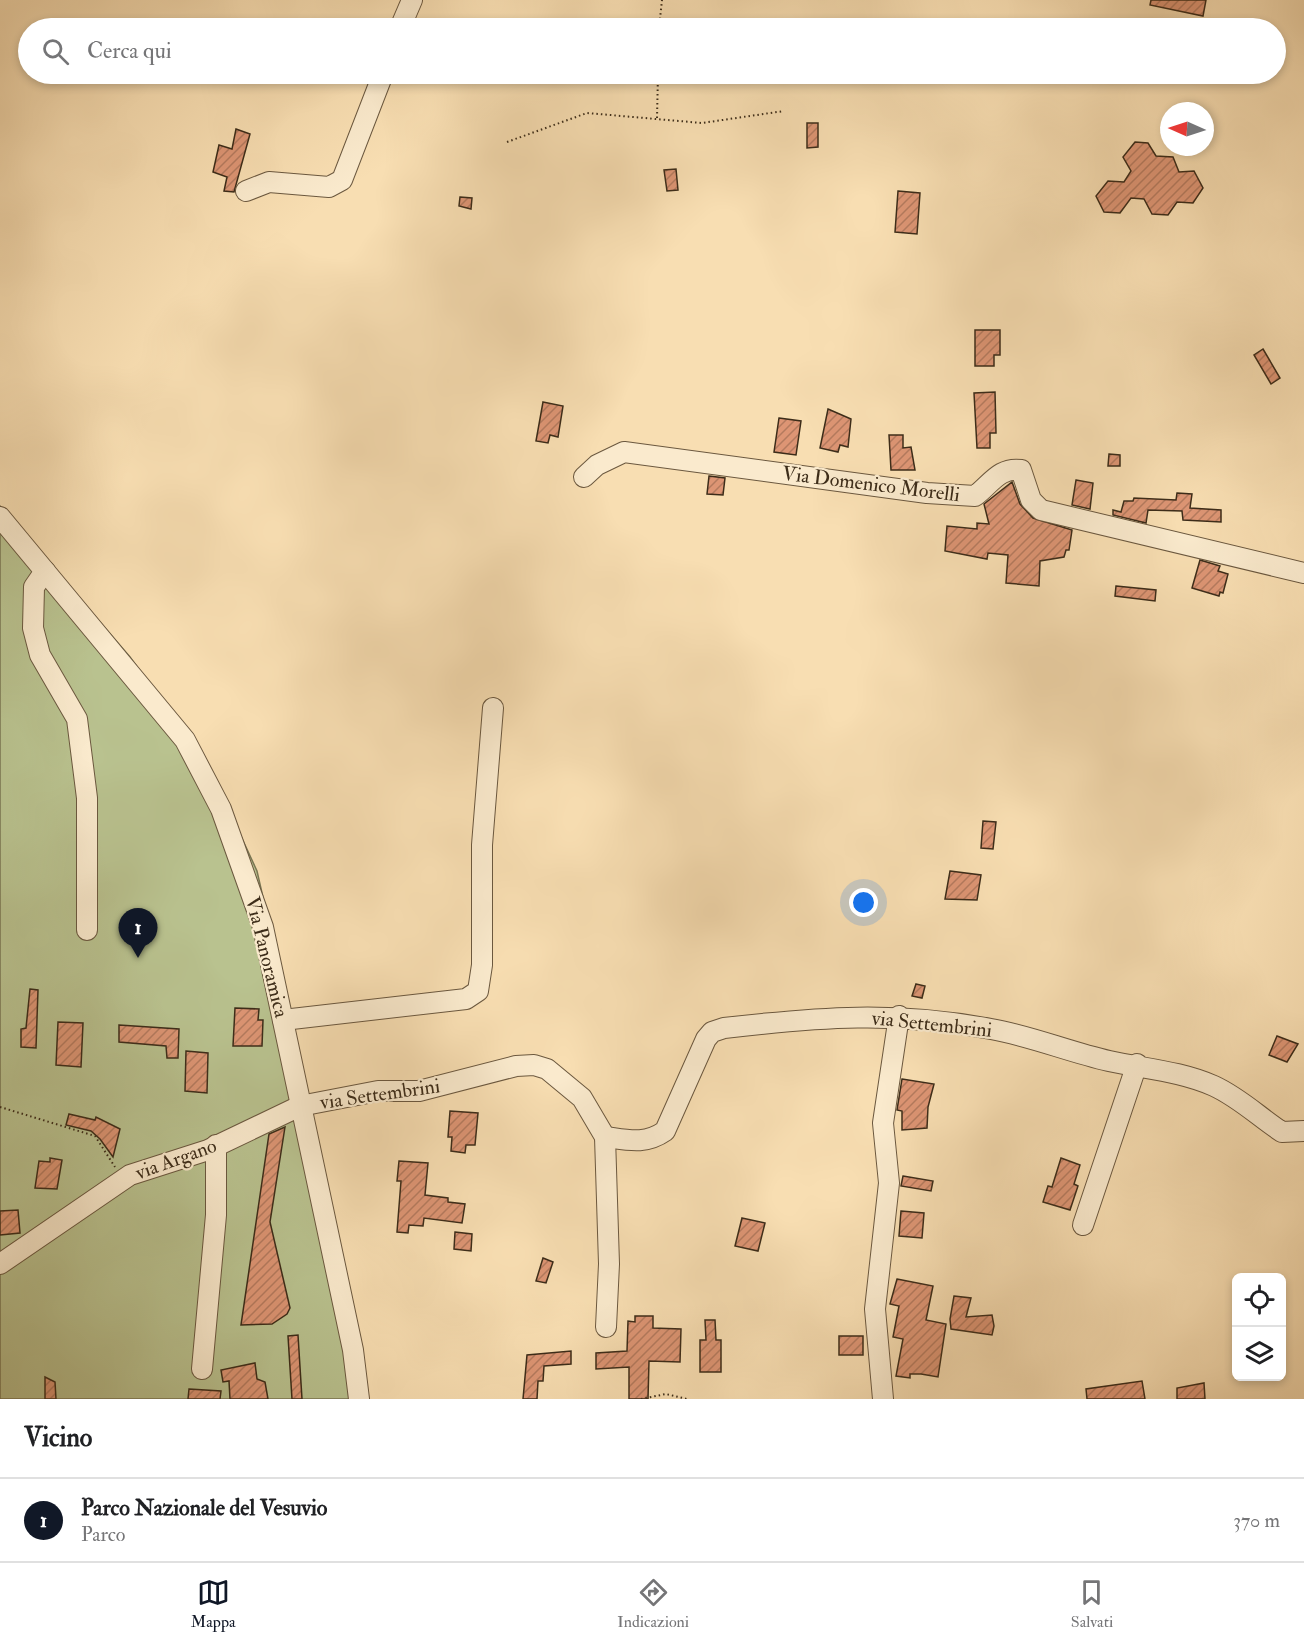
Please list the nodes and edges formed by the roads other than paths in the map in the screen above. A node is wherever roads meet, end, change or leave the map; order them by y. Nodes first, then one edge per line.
1 (412, 0) edge
2 (404, 18) edge
3 (379, 84) edge
4 (246, 191) dead end
5 (584, 477) dead end
6 (0, 517) edge
7 (45, 571) junction
8 (1304, 573) edge
9 (493, 708) dead end
10 (87, 930) dead end
11 (899, 1016) junction
12 (283, 1020) junction
13 (1137, 1064) junction
14 (300, 1106) junction
15 (1304, 1131) edge
16 (605, 1137) junction
17 (216, 1145) junction
18 (1083, 1225) dead end
19 (0, 1264) edge
20 (606, 1327) dead end
21 (202, 1369) dead end
22 (359, 1399) edge
23 (883, 1399) edge

1 - 2 street
3 - 4 street
5 - 8 street, Via Domenico Morelli
6 - 7 street, Via Panoramica
7 - 10 street
7 - 12 street, Via Panoramica
9 - 12 street
11 - 13 street, via Settembrini
11 - 16 street, via Settembrini
11 - 23 street
12 - 14 street, Via Panoramica
13 - 15 street, via Settembrini
13 - 18 street
14 - 16 street, via Settembrini
14 - 17 street, via Argano
14 - 22 street, Via Panoramica
16 - 20 street, via Settembrini
17 - 19 street, via Argano
17 - 21 street

